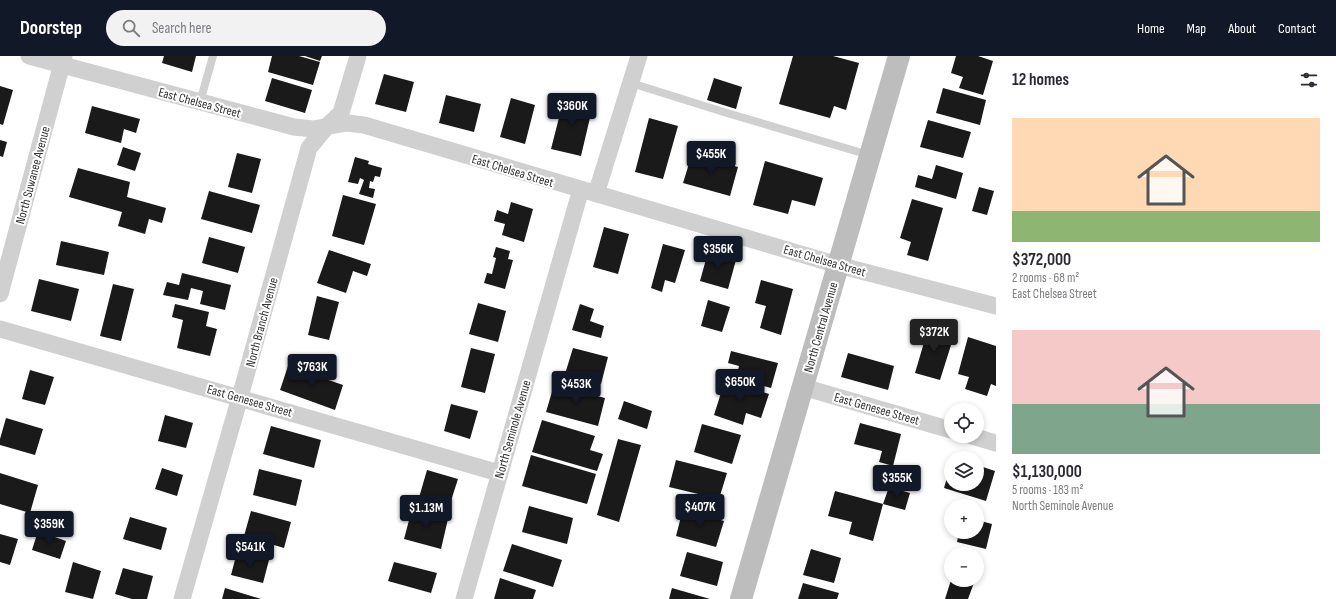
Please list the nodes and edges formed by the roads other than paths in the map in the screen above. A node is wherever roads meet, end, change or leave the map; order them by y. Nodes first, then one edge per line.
1 (29, 56) edge
2 (213, 56) edge
3 (358, 56) edge
4 (639, 56) edge
5 (899, 56) edge
6 (63, 61) edge
7 (630, 83) junction
8 (200, 102) junction
9 (327, 126) junction
10 (871, 155) junction
11 (588, 191) junction
12 (838, 265) junction
13 (0, 294) edge
14 (996, 306) edge
15 (0, 329) edge
16 (803, 387) junction
17 (240, 397) junction
18 (944, 428) edge
19 (984, 440) edge
20 (996, 443) edge
21 (499, 473) junction
22 (182, 599) edge
23 (464, 599) edge
24 (742, 599) edge

1 - 6 street, East Chelsea Street
2 - 8 lane
3 - 9 street, North Branch Avenue
4 - 7 street, North Seminole Avenue
5 - 10 street, North Central Avenue
6 - 8 street, East Chelsea Street
6 - 13 street, North Suwanee Avenue
7 - 10 lane
7 - 11 street, North Seminole Avenue
8 - 9 street, East Chelsea Street
9 - 11 street, East Chelsea Street
9 - 17 street, North Branch Avenue
10 - 12 street, North Central Avenue
11 - 12 street, East Chelsea Street
11 - 21 street, North Seminole Avenue
12 - 14 street, East Chelsea Street
12 - 16 street, North Central Avenue
15 - 17 street, East Genesee Street
16 - 18 street, East Genesee Street
16 - 24 street, North Central Avenue
17 - 21 street, East Genesee Street
17 - 22 street, North Branch Avenue
19 - 20 street
21 - 23 street, North Seminole Avenue

